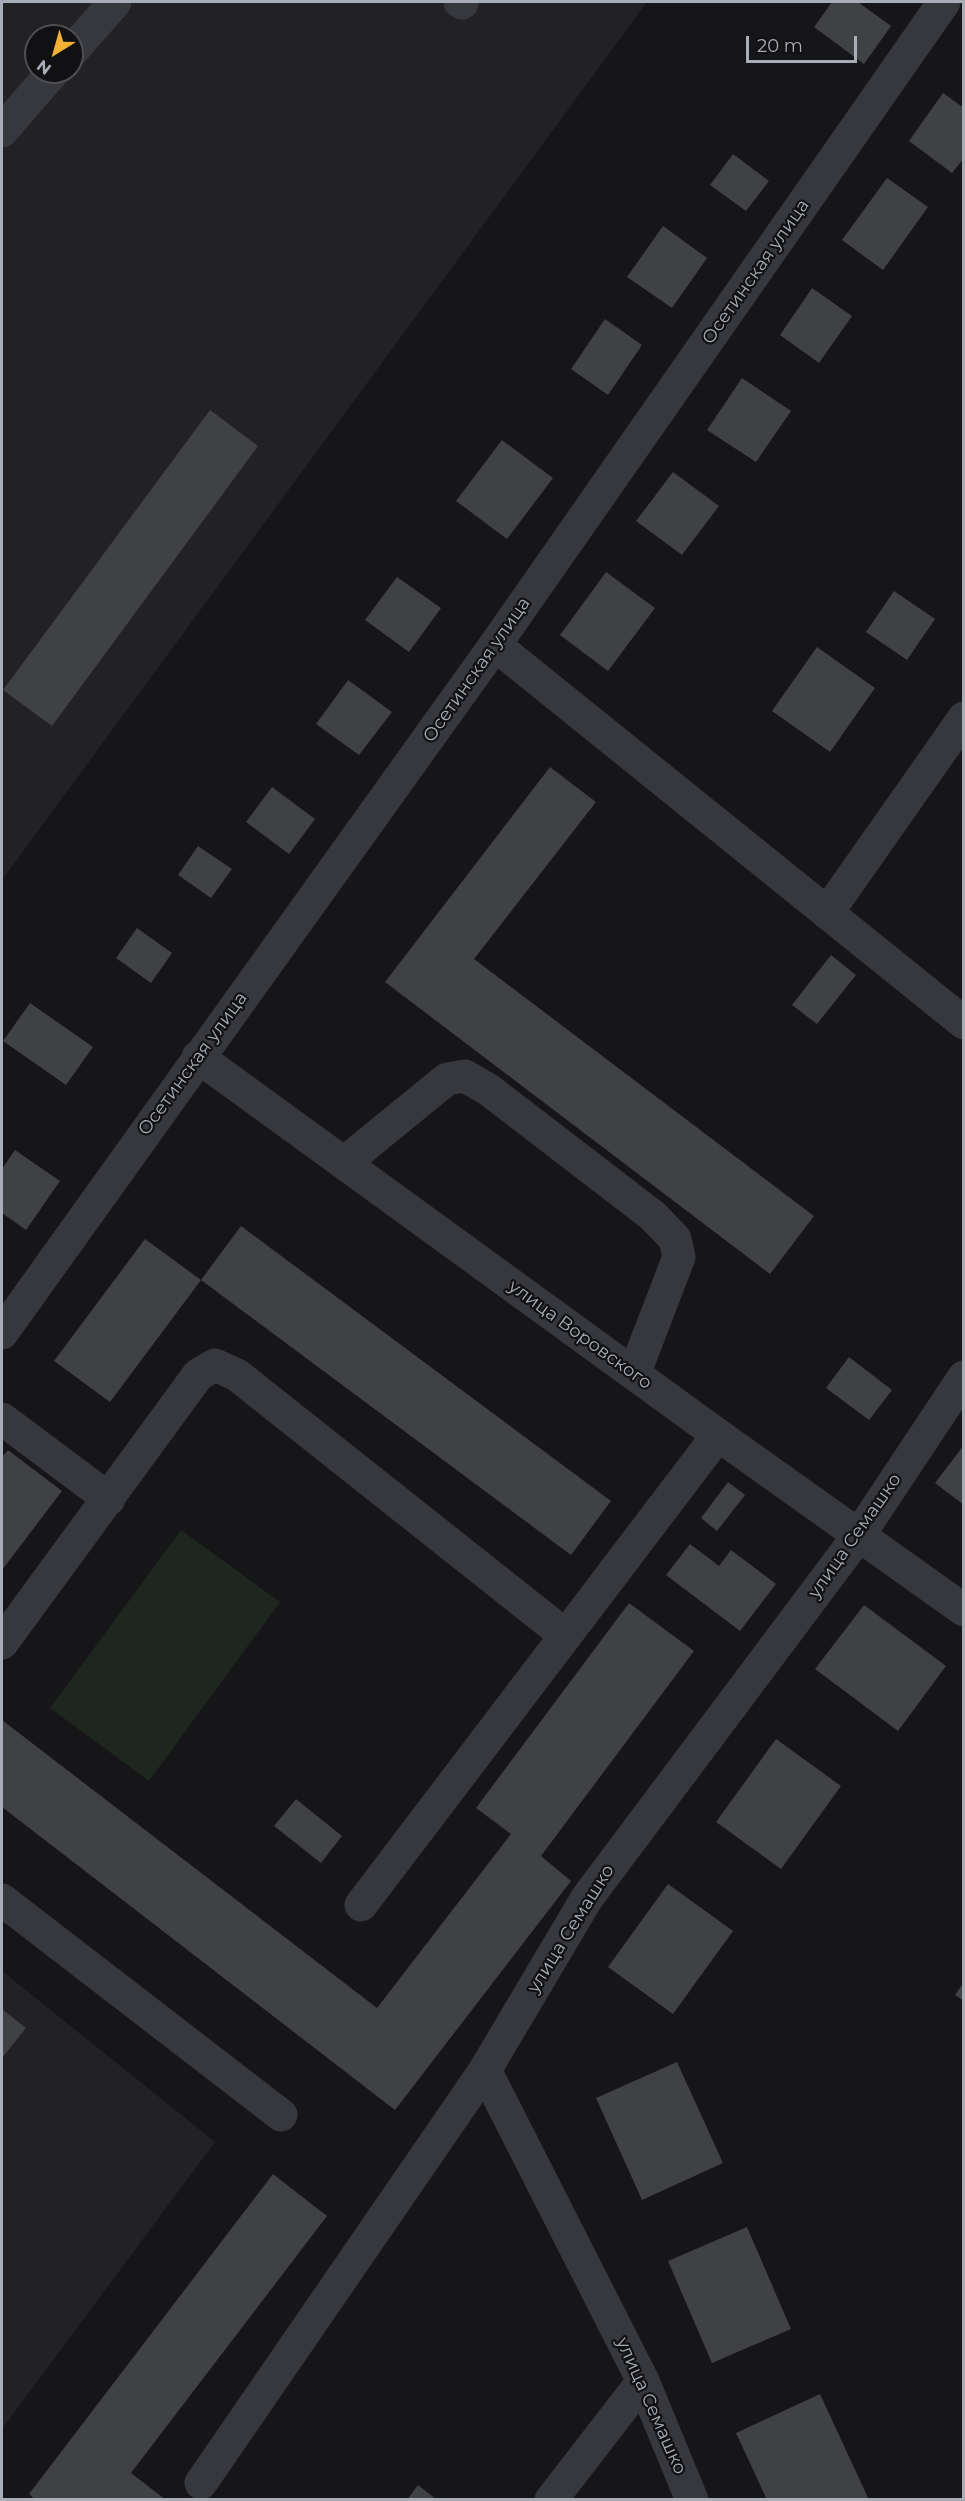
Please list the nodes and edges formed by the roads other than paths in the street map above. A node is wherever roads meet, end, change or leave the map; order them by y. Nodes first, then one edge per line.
1 (115, 2) edge
2 (944, 2) edge
3 (84, 37) edge
4 (43, 84) edge
5 (2, 131) edge
6 (495, 645) junction
7 (963, 718) edge
8 (827, 913) junction
9 (963, 1023) edge
10 (198, 1057) junction
11 (344, 1163) junction
12 (2, 1333) edge
13 (634, 1374) junction
14 (963, 1377) edge
15 (2, 1419) edge
16 (718, 1435) junction
17 (109, 1499) junction
18 (858, 1535) junction
19 (963, 1610) edge
20 (566, 1635) junction
21 (2, 1643) edge
22 (2, 1900) edge
23 (361, 1905) dead end
24 (485, 2070) junction
25 (281, 2115) dead end
26 (643, 2381) junction
27 (201, 2483) dead end
28 (551, 2499) edge
29 (692, 2499) edge

1 - 3 street
2 - 6 street, Осетинская улица
4 - 5 street
6 - 8 street
6 - 10 street, Осетинская улица
7 - 8 street
8 - 9 street
10 - 11 street, улица Воровского
10 - 12 street, Осетинская улица
11 - 13 street, улица Воровского
11 - 13 street
13 - 16 street, улица Воровского
14 - 18 street, улица Семашко
15 - 17 street
16 - 18 street, улица Воровского
16 - 20 street
17 - 20 street
17 - 21 street
18 - 19 street, улица Воровского
18 - 24 street, улица Семашко
20 - 23 street
22 - 25 street
24 - 26 street, улица Семашко
24 - 27 street
26 - 28 street
26 - 29 street, улица Семашко

